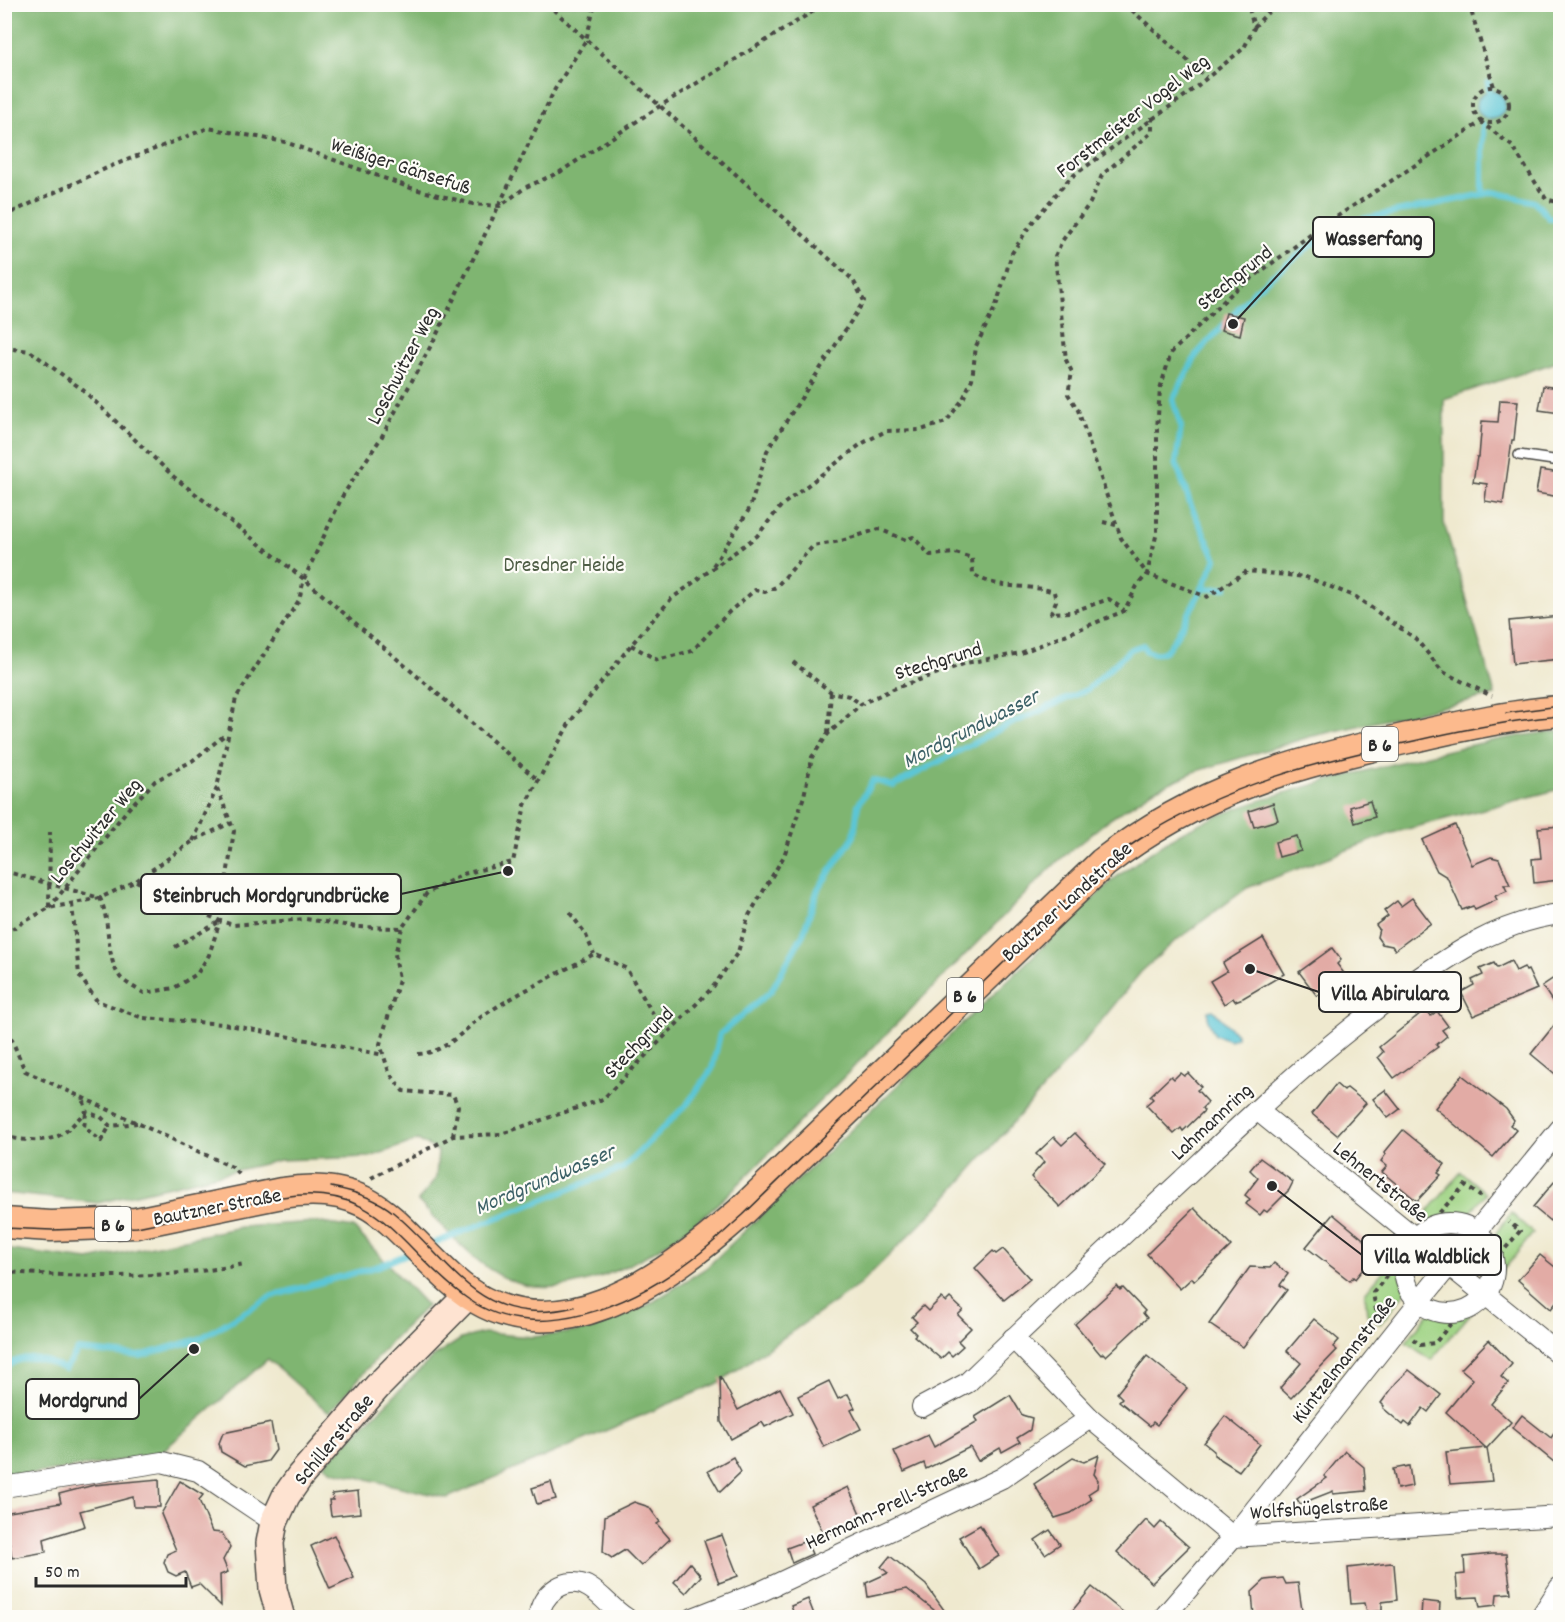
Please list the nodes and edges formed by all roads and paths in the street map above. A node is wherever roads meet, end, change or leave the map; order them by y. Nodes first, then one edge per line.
1 (547, 4) edge
2 (595, 4) edge
3 (825, 4) edge
4 (1125, 4) edge
5 (1248, 4) edge
6 (1276, 4) edge
7 (1468, 4) edge
8 (1254, 28) junction
9 (586, 40) junction
10 (1206, 77) junction
11 (1494, 87) junction
12 (660, 106) junction
13 (1152, 117) junction
14 (1481, 122) junction
15 (1560, 203) edge
16 (500, 206) junction
17 (4, 216) edge
18 (4, 348) edge
19 (1519, 454) dead end
20 (1560, 460) edge
21 (1103, 522) dead end
22 (1116, 525) junction
23 (709, 572) junction
24 (1148, 574) junction
25 (304, 579) junction
26 (1124, 610) junction
27 (631, 645) junction
28 (793, 662) dead end
29 (831, 692) junction
30 (861, 704) junction
31 (1560, 711) edge
32 (1501, 719) junction
33 (227, 733) junction
34 (828, 734) junction
35 (538, 780) junction
36 (218, 788) junction
37 (230, 823) junction
38 (50, 832) dead end
39 (193, 841) junction
40 (4, 872) edge
41 (136, 881) junction
42 (50, 885) junction
43 (65, 889) junction
44 (100, 898) junction
45 (72, 904) junction
46 (49, 908) junction
47 (570, 913) dead end
48 (1560, 914) edge
49 (220, 921) junction
50 (402, 928) junction
51 (4, 933) edge
52 (175, 947) dead end
53 (594, 954) junction
54 (4, 1021) edge
55 (665, 1034) junction
56 (418, 1054) dead end
57 (384, 1055) junction
58 (84, 1101) junction
59 (1257, 1110) junction
60 (86, 1112) junction
61 (138, 1123) junction
62 (110, 1126) junction
63 (1560, 1129) edge
64 (453, 1136) junction
65 (4, 1137) edge
66 (344, 1194) junction
67 (260, 1197) junction
68 (1496, 1210) junction
69 (4, 1223) edge
70 (1478, 1232) junction
71 (1414, 1240) junction
72 (1494, 1262) junction
73 (244, 1264) dead end
74 (1449, 1265) junction
75 (4, 1272) edge
76 (460, 1287) junction
77 (1486, 1295) junction
78 (1419, 1302) junction
79 (1461, 1311) junction
80 (1379, 1313) dead end
81 (1399, 1327) junction
82 (1013, 1338) junction
83 (1560, 1355) edge
84 (922, 1407) dead end
85 (1090, 1418) junction
86 (4, 1487) edge
87 (1560, 1516) edge
88 (274, 1522) junction
89 (1233, 1537) junction
90 (1560, 1587) edge
91 (281, 1617) edge
92 (539, 1617) edge
93 (626, 1617) edge
94 (693, 1617) edge
95 (1163, 1617) edge
96 (1540, 1617) edge

1 - 9 path
2 - 9 path, Loschwitzer Weg
3 - 12 path
4 - 10 path
5 - 8 path
6 - 8 path, Forstmeister Vogel Weg
7 - 11 path
8 - 10 path, Forstmeister Vogel Weg
9 - 12 path
9 - 16 path, Loschwitzer Weg
10 - 13 path, Forstmeister Vogel Weg
11 - 14 path
11 - 14 path
12 - 16 path
12 - 23 path
13 - 22 path
13 - 23 path, Forstmeister Vogel Weg
14 - 15 path
14 - 24 path, Stechgrund
16 - 17 path, Weißiger Gänsefuß
16 - 25 path, Loschwitzer Weg
18 - 25 path
19 - 20 lane
21 - 22 path
22 - 24 path
23 - 27 path
24 - 26 path, Stechgrund
24 - 32 path
25 - 33 path, Loschwitzer Weg
25 - 35 path
26 - 27 path
26 - 30 path, Stechgrund
27 - 35 path
28 - 29 path
29 - 30 path
29 - 34 path
30 - 34 path, Stechgrund
31 - 32 main road, Bautzner Landstraße / B 6
32 - 76 main road, Bautzner Landstraße / B 6
33 - 36 path, Loschwitzer Weg
33 - 43 path, Loschwitzer Weg
34 - 55 path, Stechgrund
35 - 50 path
36 - 37 path
36 - 39 path, Loschwitzer Weg
37 - 39 path
37 - 49 path
38 - 42 path
39 - 41 path, Loschwitzer Weg
40 - 42 path
41 - 44 path, Loschwitzer Weg
41 - 49 path
42 - 43 path
42 - 46 path
43 - 44 path
43 - 46 path, Loschwitzer Weg
44 - 45 path, Loschwitzer Weg
44 - 49 path
45 - 46 path, Loschwitzer Weg
45 - 57 path
46 - 51 path, Loschwitzer Weg
47 - 53 path
48 - 59 street, Lahmannring
49 - 50 path
49 - 52 path
50 - 57 path
53 - 55 path
53 - 56 path
54 - 58 path
55 - 64 path, Stechgrund
57 - 64 path
58 - 60 path
58 - 61 path
59 - 71 street, Lehnertstraße
59 - 82 street, Lahmannring
60 - 62 path
60 - 62 path
60 - 65 path
61 - 62 path
61 - 67 path
63 - 68 street, Küntzelmannstraße
64 - 66 path, Stechgrund
66 - 67 main road, Bautzner Straße / B 6
66 - 76 main road, Bautzner Straße / B 6
67 - 69 main road, Bautzner Straße / B 6
68 - 70 street, Küntzelmannstraße
68 - 71 path
68 - 72 path
70 - 71 street
70 - 72 street
70 - 74 street, Küntzelmannstraße
71 - 74 street, Lehnertstraße
71 - 78 street
71 - 80 path
72 - 77 street
73 - 75 path
74 - 77 street, Lehnertstraße
74 - 78 street, Küntzelmannstraße
76 - 88 street, Schillerstraße
77 - 79 street
77 - 83 street, Lehnertstraße
78 - 79 street
78 - 81 street, Küntzelmannstraße
79 - 81 path
81 - 89 street, Küntzelmannstraße
82 - 84 street, Lahmannring
82 - 85 street, Wolfshügelstraße
85 - 89 street, Wolfshügelstraße
85 - 94 street, Hermann-Prell-Straße
86 - 88 street
87 - 89 street, Wolfshügelstraße
88 - 91 street, Schillerstraße
89 - 95 street, Küntzelmannstraße
90 - 96 street
92 - 93 street

